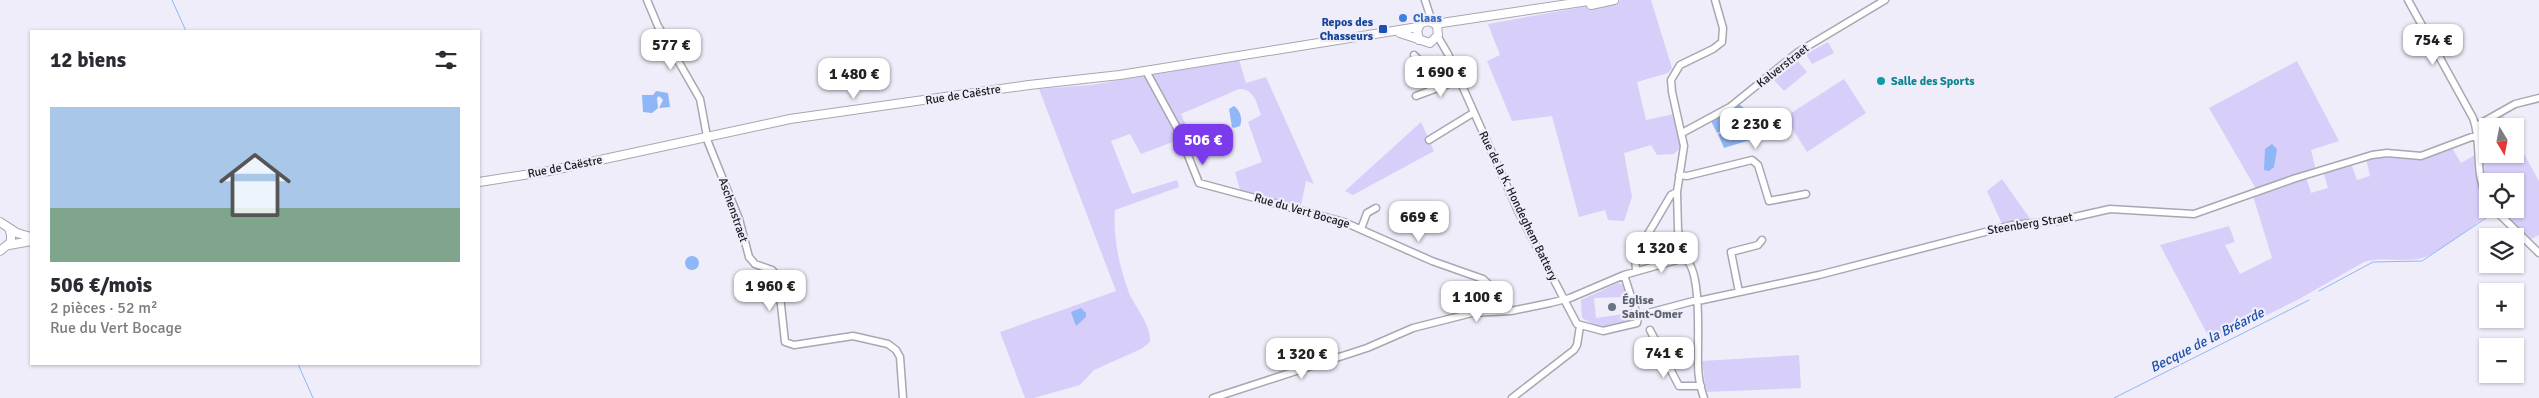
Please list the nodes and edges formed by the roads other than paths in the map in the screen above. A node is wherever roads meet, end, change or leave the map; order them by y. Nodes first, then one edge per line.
1 (647, 0) edge
2 (1425, 0) edge
3 (1595, 0) edge
4 (1614, 0) edge
5 (1715, 0) edge
6 (1884, 0) edge
7 (2408, 0) edge
8 (1561, 5) junction
9 (1431, 22) junction
10 (1455, 22) junction
11 (1418, 27) junction
12 (1391, 32) junction
13 (1438, 35) junction
14 (1423, 41) junction
15 (1414, 55) dead end
16 (1450, 60) junction
17 (1146, 71) junction
18 (1459, 80) junction
19 (1431, 90) junction
20 (1416, 96) dead end
21 (2539, 98) edge
22 (1473, 113) junction
23 (2476, 126) junction
24 (1682, 133) junction
25 (2477, 135) junction
26 (706, 137) junction
27 (1429, 140) dead end
28 (1679, 175) junction
29 (2479, 175) edge
30 (480, 182) edge
31 (1677, 192) junction
32 (1806, 194) dead end
33 (1376, 208) dead end
34 (2503, 218) edge
35 (3, 223) edge
36 (1361, 228) junction
37 (30, 237) edge
38 (1762, 240) dead end
39 (30, 241) edge
40 (3, 250) edge
41 (2539, 253) edge
42 (1684, 258) junction
43 (1636, 271) junction
44 (1624, 275) junction
45 (1739, 292) junction
46 (1565, 298) junction
47 (1697, 300) junction
48 (1500, 311) junction
49 (1637, 316) junction
50 (1580, 326) junction
51 (1650, 330) dead end
52 (1701, 386) junction
53 (903, 398) edge
54 (1213, 398) edge
55 (1512, 398) edge
56 (1704, 398) edge

1 - 26 street
2 - 9 street
3 - 8 main road
4 - 8 main road
5 - 24 street
6 - 24 street, Kalverstraet
7 - 23 street
8 - 10 main road
9 - 10 main road
9 - 11 main road
9 - 13 main road
10 - 13 main road
11 - 12 main road, Rue de Caëstre
11 - 14 main road
12 - 14 main road, Rue de Caëstre
12 - 17 main road, Rue de Caëstre
13 - 14 main road
13 - 16 street, Rue de la K. Hondeghem Battery
14 - 16 street, Rue de la K. Hondeghem Battery
15 - 19 street
16 - 18 street, Rue de la K. Hondeghem Battery
17 - 26 main road, Rue de Caëstre
17 - 36 street, Rue du Vert Bocage
18 - 19 street
18 - 22 street, Rue de la K. Hondeghem Battery
19 - 20 street
21 - 23 street
22 - 27 street
22 - 46 street, Rue de la K. Hondeghem Battery
23 - 25 street
24 - 28 street
25 - 29 street
25 - 45 street, Steenberg Straet
26 - 30 main road, Rue de Caëstre
26 - 53 street, Aschenstraet
28 - 31 street
28 - 32 street
31 - 42 street
31 - 43 street
33 - 36 street
34 - 41 street
35 - 37 main road
35 - 40 main road
36 - 48 street, Rue du Vert Bocage
38 - 45 street
39 - 40 main road
42 - 43 street
42 - 47 street
43 - 44 street
44 - 46 street
44 - 49 street
45 - 47 street, Steenberg Straet
46 - 48 street
46 - 50 street, Rue de la K. Hondeghem Battery
47 - 49 street, Steenberg Straet
47 - 52 street
48 - 54 street
49 - 50 street, Steenberg Straet
50 - 55 street
51 - 52 street
52 - 56 street

